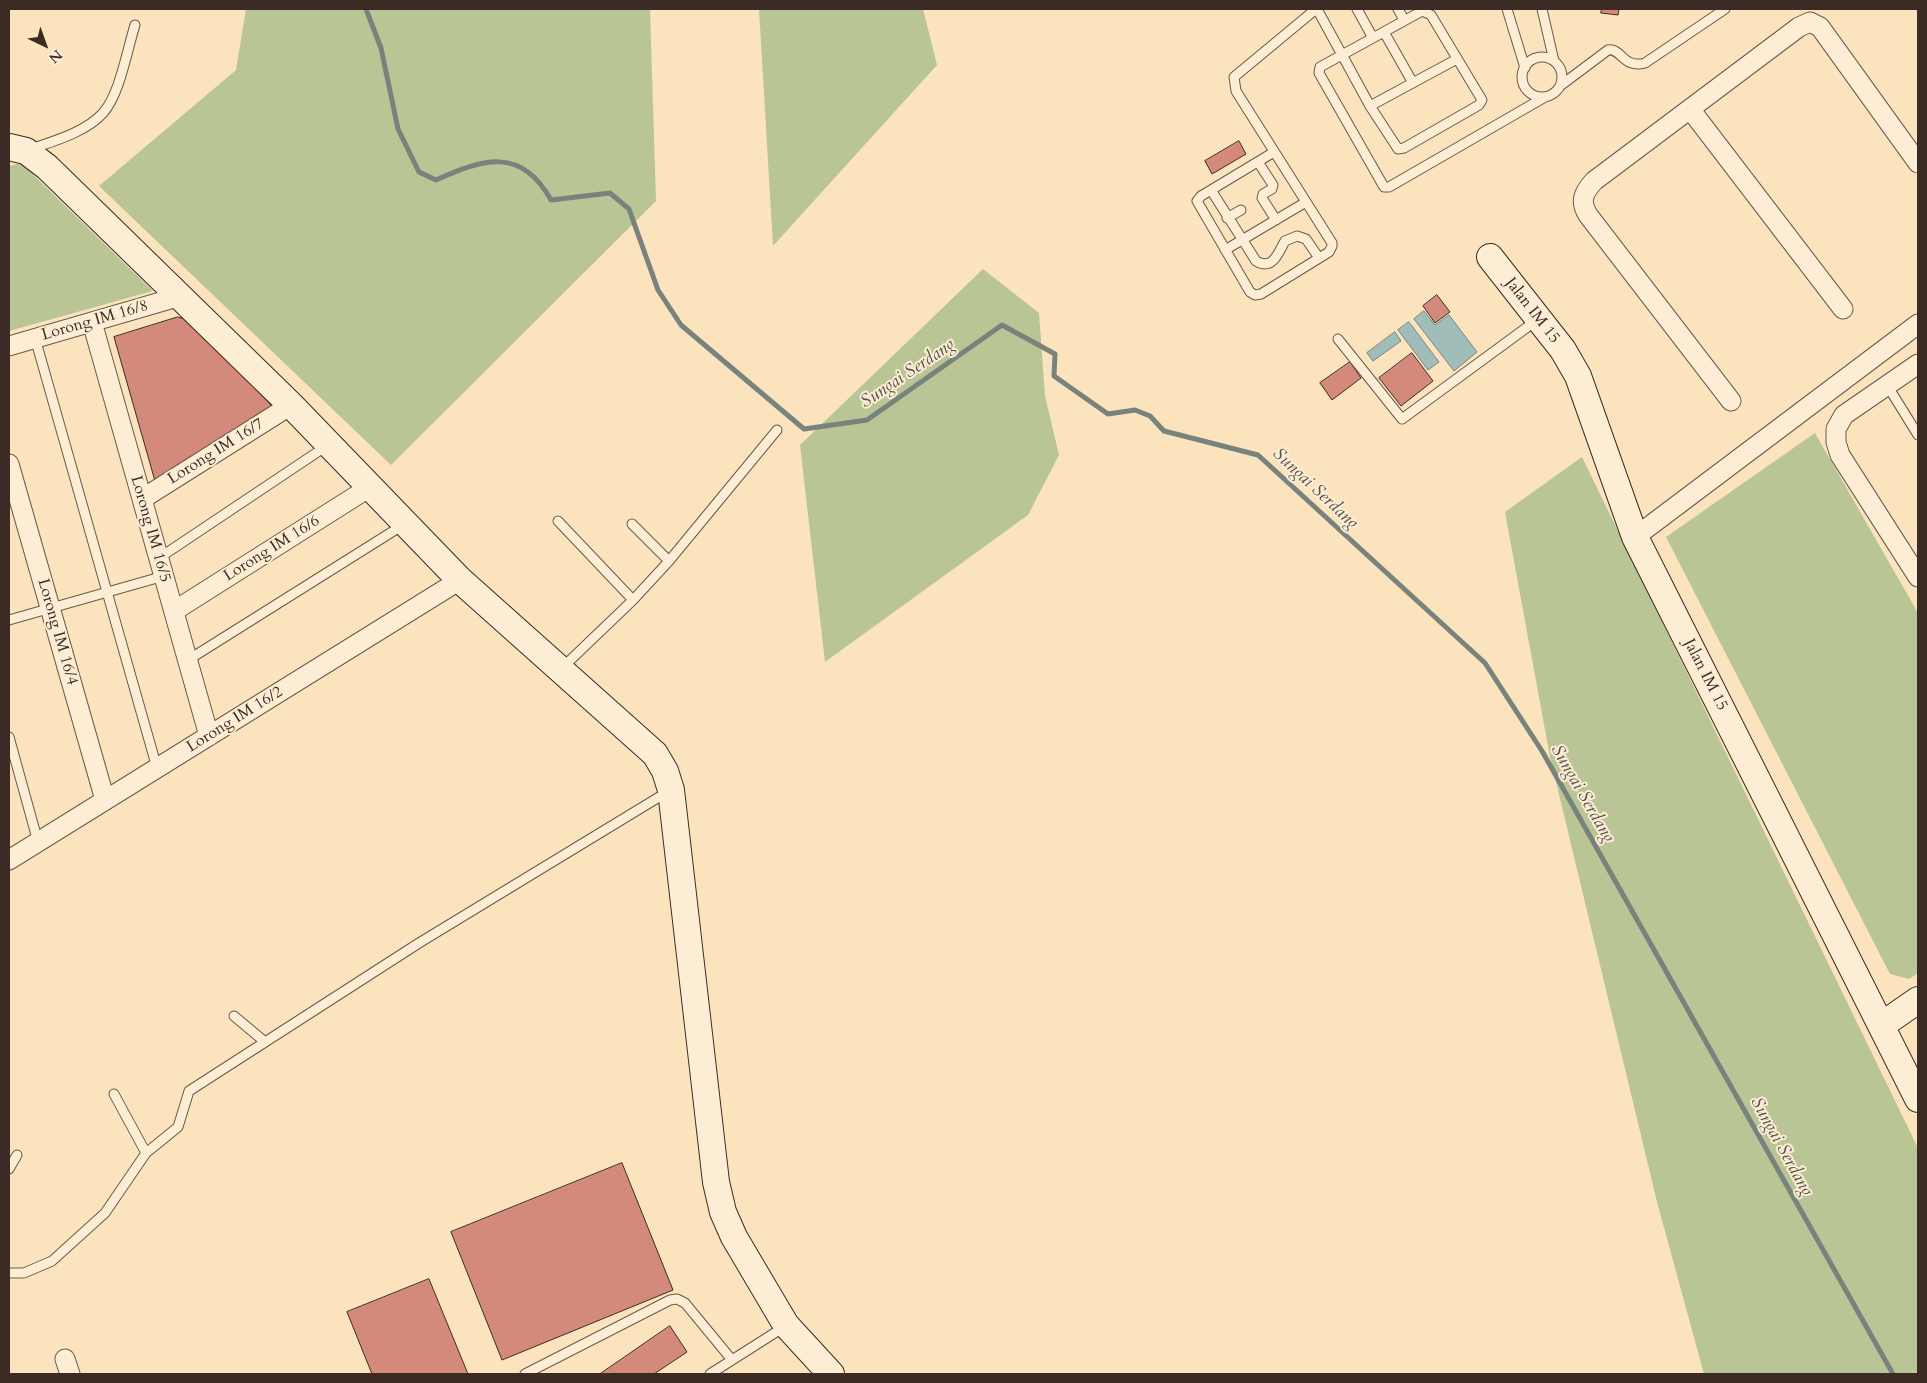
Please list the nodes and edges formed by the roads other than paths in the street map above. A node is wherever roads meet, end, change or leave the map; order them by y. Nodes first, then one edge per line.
1 (1316, 9) edge
2 (1357, 9) edge
3 (1398, 9) edge
4 (1507, 9) edge
5 (1542, 9) edge
6 (1725, 9) edge
7 (1404, 20) junction
8 (135, 25) dead end
9 (1384, 32) junction
10 (1372, 38) junction
11 (1341, 55) junction
12 (1458, 59) junction
13 (1554, 61) junction
14 (1525, 68) junction
15 (1413, 82) junction
16 (1560, 86) junction
17 (1545, 97) junction
18 (1370, 106) junction
19 (1690, 109) junction
20 (13, 147) edge
21 (1274, 152) junction
22 (1258, 162) junction
23 (1918, 163) edge
24 (1211, 190) junction
25 (1306, 202) junction
26 (1241, 210) dead end
27 (1228, 218) junction
28 (1276, 220) junction
29 (1241, 240) junction
30 (1225, 250) junction
31 (1490, 256) dead end
32 (1319, 258) junction
33 (181, 296) junction
34 (1843, 309) dead end
35 (1539, 319) junction
36 (92, 322) junction
37 (1918, 324) edge
38 (35, 338) junction
39 (1338, 338) dead end
40 (9, 346) edge
41 (1918, 364) edge
42 (1887, 386) junction
43 (1732, 401) dead end
44 (291, 406) junction
45 (778, 430) dead end
46 (1918, 435) edge
47 (328, 445) junction
48 (9, 464) edge
49 (370, 486) junction
50 (142, 499) junction
51 (558, 521) dead end
52 (405, 524) junction
53 (632, 524) dead end
54 (1635, 536) junction
55 (159, 558) junction
56 (669, 561) junction
57 (164, 576) junction
58 (1918, 577) edge
59 (460, 580) junction
60 (107, 592) junction
61 (633, 600) junction
62 (50, 608) junction
63 (174, 611) junction
64 (9, 620) edge
65 (188, 660) junction
66 (560, 670) junction
67 (209, 736) junction
68 (9, 737) edge
69 (157, 768) junction
70 (671, 790) junction
71 (104, 800) junction
72 (38, 842) junction
73 (9, 860) edge
74 (1918, 1000) edge
75 (234, 1016) dead end
76 (1882, 1025) junction
77 (265, 1042) junction
78 (114, 1094) dead end
79 (1918, 1099) edge
80 (146, 1153) junction
81 (17, 1155) dead end
82 (9, 1168) edge
83 (9, 1273) edge
84 (786, 1325) junction
85 (732, 1360) junction
86 (525, 1374) edge
87 (710, 1374) edge
88 (831, 1374) edge

1 - 11 lane
1 - 21 lane
2 - 10 lane
3 - 7 lane
4 - 14 lane
5 - 13 lane
6 - 16 lane
7 - 9 lane
7 - 12 lane
8 - 20 lane
9 - 10 lane
9 - 15 lane
10 - 11 lane
11 - 17 lane
11 - 18 lane
12 - 15 lane
12 - 18 lane
13 - 14 lane
13 - 16 lane
14 - 17 lane
15 - 18 lane
16 - 17 lane
19 - 23 street
19 - 34 street
19 - 43 street
20 - 33 street
21 - 22 lane
21 - 25 lane
22 - 24 lane
22 - 28 lane
24 - 27 lane
24 - 30 lane
25 - 28 lane
25 - 32 lane
26 - 27 lane
27 - 29 lane
28 - 29 lane
29 - 30 lane
29 - 32 lane
30 - 32 lane
31 - 35 street, Jalan IM 15
33 - 36 street, Lorong IM 16/8
33 - 44 street
35 - 39 lane
35 - 54 street, Jalan IM 15
36 - 38 street, Lorong IM 16/8
36 - 50 street, Lorong IM 16/5
37 - 54 street
38 - 40 street, Lorong IM 16/8
38 - 60 lane
41 - 42 street
42 - 46 lane
42 - 58 street
44 - 47 street
44 - 50 street, Lorong IM 16/7
45 - 56 lane
47 - 49 street
47 - 55 lane
48 - 62 street, Lorong IM 16/4
49 - 52 street
49 - 63 street, Lorong IM 16/6
50 - 55 street, Lorong IM 16/5
51 - 61 lane
52 - 59 street
52 - 65 lane
53 - 56 lane
54 - 76 street, Jalan IM 15
55 - 57 street, Lorong IM 16/5
56 - 61 lane
57 - 60 lane
57 - 63 street, Lorong IM 16/5
59 - 66 street
59 - 67 street, Lorong IM 16/2
60 - 62 lane
60 - 69 lane
61 - 66 lane
62 - 64 lane
62 - 71 street, Lorong IM 16/4
63 - 65 street, Lorong IM 16/5
65 - 67 street, Lorong IM 16/5
66 - 70 street
67 - 69 street, Lorong IM 16/2
68 - 72 lane
69 - 71 street, Lorong IM 16/2
70 - 77 lane
70 - 84 street
71 - 72 street, Lorong IM 16/2
72 - 73 street, Lorong IM 16/2
74 - 76 street
75 - 77 lane
76 - 79 street, Jalan IM 15
77 - 80 lane
78 - 80 lane
80 - 83 lane
81 - 82 lane
84 - 85 lane
84 - 88 street
85 - 86 lane
85 - 87 lane

